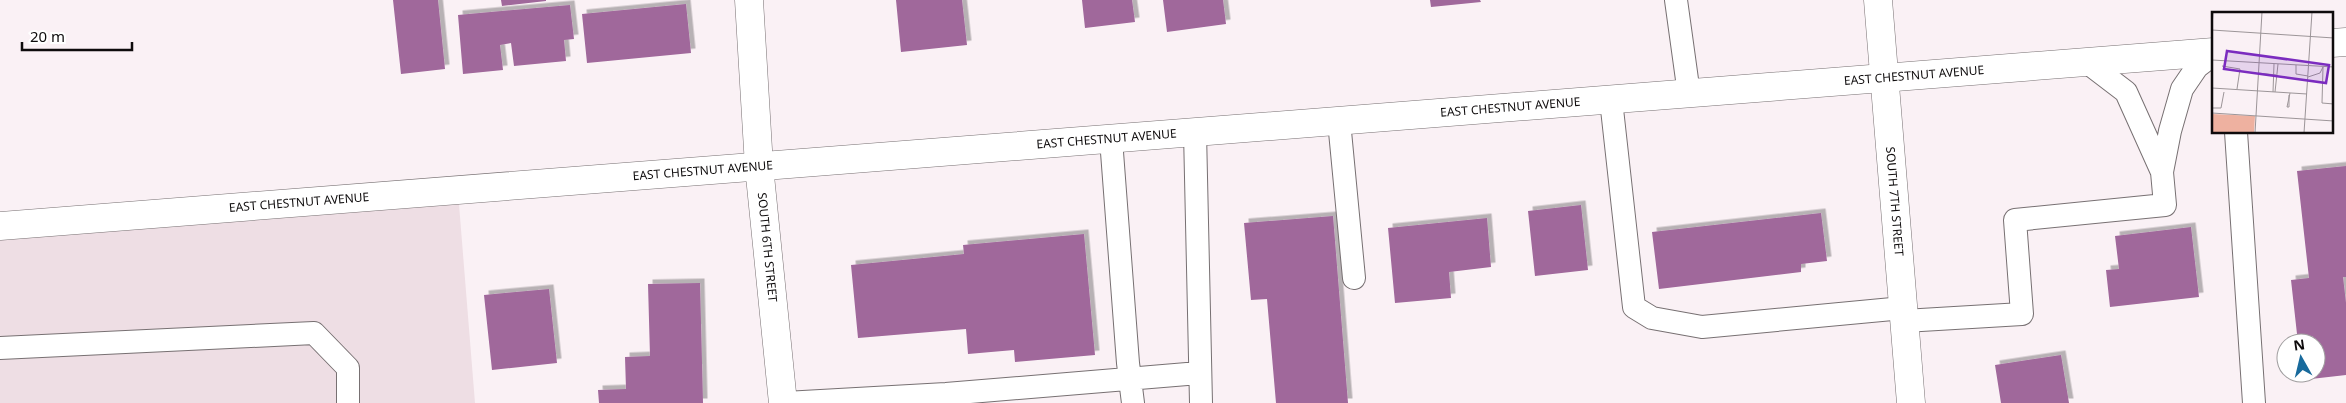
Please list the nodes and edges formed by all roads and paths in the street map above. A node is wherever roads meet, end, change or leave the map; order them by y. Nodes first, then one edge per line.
1 (748, 0) edge
2 (1676, 0) edge
3 (1878, 0) edge
4 (2212, 53) edge
5 (2212, 55) edge
6 (2088, 63) junction
7 (1883, 79) junction
8 (1689, 94) junction
9 (1612, 100) junction
10 (1340, 121) junction
11 (1195, 132) junction
12 (2236, 134) edge
13 (1111, 138) junction
14 (760, 166) junction
15 (2162, 172) junction
16 (0, 226) edge
17 (1354, 278) dead end
18 (1903, 314) junction
19 (0, 348) edge
20 (1199, 373) junction
21 (1129, 377) junction
22 (348, 403) edge
23 (784, 403) edge
24 (1133, 403) edge
25 (1201, 403) edge
26 (1911, 403) edge
27 (2254, 403) edge

1 - 14 street, SOUTH 6TH STREET
2 - 8 lane
3 - 7 street, SOUTH 7TH STREET
4 - 6 street, EAST CHESTNUT AVENUE
5 - 15 lane
6 - 7 street, EAST CHESTNUT AVENUE
6 - 15 lane
7 - 8 street, EAST CHESTNUT AVENUE
7 - 18 street, SOUTH 7TH STREET
8 - 9 street, EAST CHESTNUT AVENUE
9 - 10 street, EAST CHESTNUT AVENUE
9 - 18 lane
10 - 11 street, EAST CHESTNUT AVENUE
10 - 17 lane
11 - 13 street, EAST CHESTNUT AVENUE
11 - 20 lane
12 - 27 lane
13 - 14 street, EAST CHESTNUT AVENUE
13 - 21 lane
14 - 16 street, EAST CHESTNUT AVENUE
14 - 23 street, SOUTH 6TH STREET
15 - 18 lane
18 - 26 street, SOUTH 7TH STREET
19 - 22 lane
20 - 21 lane
20 - 25 lane
21 - 23 lane
21 - 24 lane

